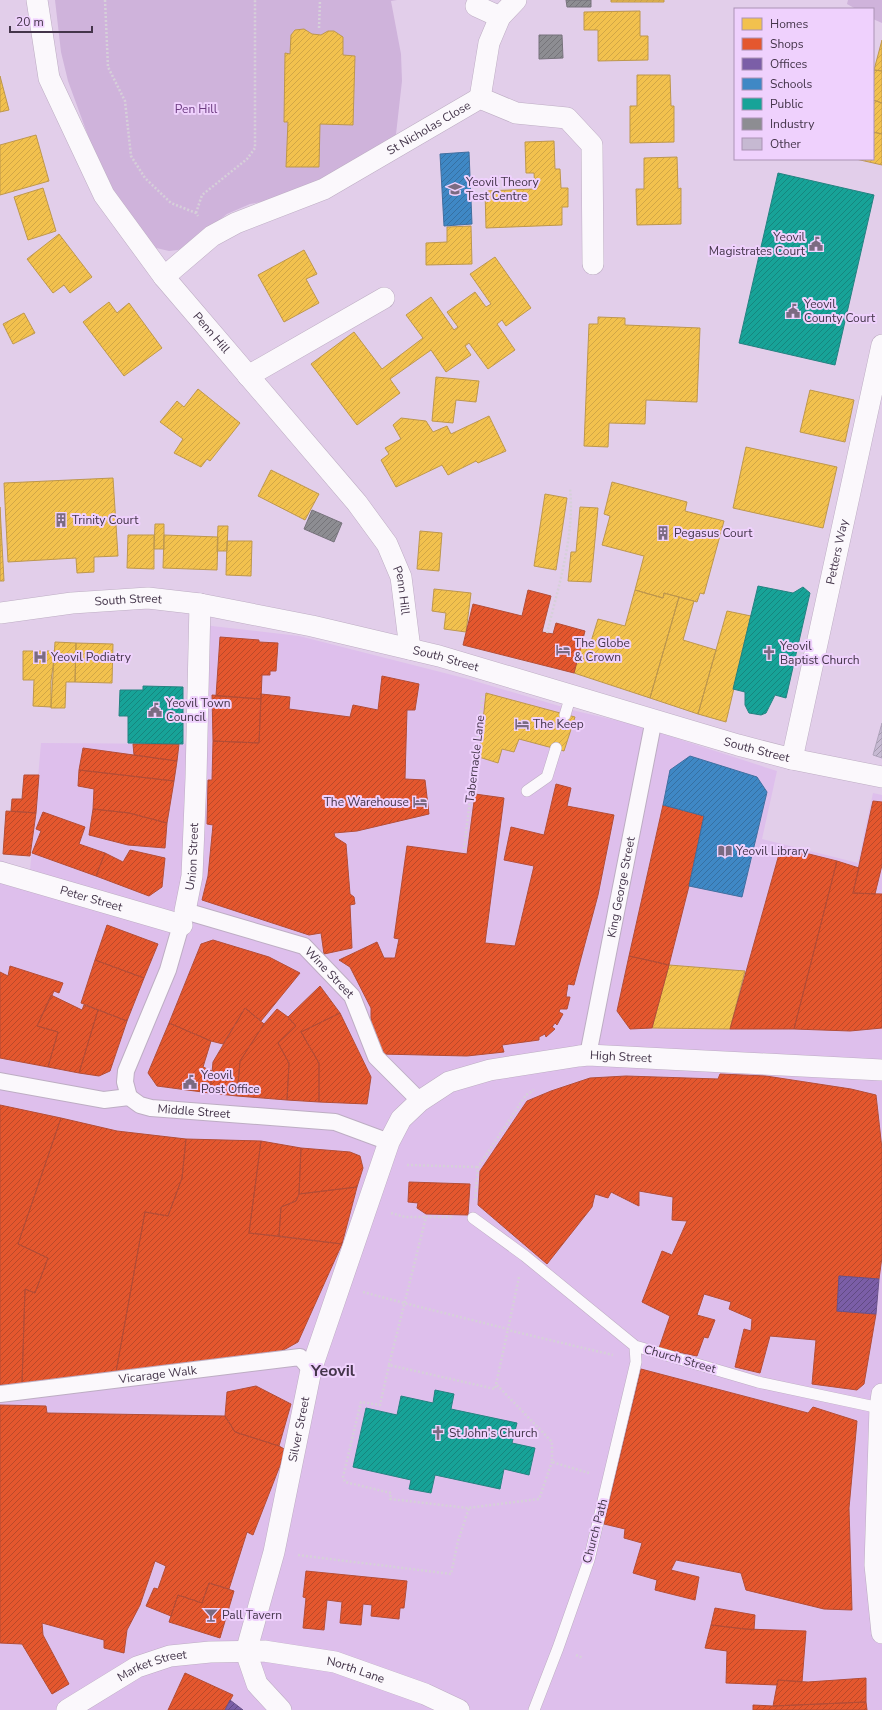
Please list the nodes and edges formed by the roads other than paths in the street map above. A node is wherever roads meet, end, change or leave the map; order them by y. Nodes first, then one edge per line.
1 (37, 0) edge
2 (516, 0) edge
3 (476, 6) dead end
4 (500, 17) junction
5 (480, 98) junction
6 (593, 264) dead end
7 (164, 277) junction
8 (384, 298) dead end
9 (882, 345) edge
10 (248, 376) junction
11 (200, 604) junction
12 (0, 613) edge
13 (410, 649) junction
14 (570, 695) junction
15 (565, 715) dead end
16 (654, 719) junction
17 (556, 748) dead end
18 (792, 759) junction
19 (882, 777) edge
20 (527, 791) dead end
21 (0, 872) edge
22 (184, 918) junction
23 (588, 1055) junction
24 (882, 1070) edge
25 (0, 1081) edge
26 (129, 1097) junction
27 (420, 1100) junction
28 (389, 1142) junction
29 (473, 1218) road end
30 (635, 1346) junction
31 (311, 1370) junction
32 (0, 1394) edge
33 (881, 1401) edge
34 (882, 1633) edge
35 (246, 1652) junction
36 (68, 1710) edge
37 (281, 1710) edge
38 (459, 1710) edge
39 (534, 1710) edge

1 - 7 street, Penn Hill
2 - 4 street
3 - 4 street
4 - 5 street
5 - 6 street, St Nicholas Close
5 - 7 street, St Nicholas Close
7 - 10 street, Penn Hill
8 - 10 street
9 - 18 street, Petters Way
10 - 13 street, Penn Hill
11 - 12 street, South Street
11 - 13 street, South Street
11 - 22 street, Union Street
13 - 14 street, South Street
14 - 15 lane
14 - 16 street, South Street
16 - 18 street, South Street
16 - 23 street, King George Street
17 - 20 lane
18 - 19 street, South Street
21 - 22 street, Peter Street
22 - 26 street, Union Street
22 - 27 street, Wine Street
23 - 24 street, High Street
23 - 27 street, High Street
25 - 26 street
26 - 28 street, Middle Street
27 - 28 street, High Street
28 - 31 street, Silver Street
29 - 30 lane, Church Street
30 - 33 lane, Church Street
30 - 39 lane, Church Path
31 - 32 street, Vicarage Walk
31 - 35 street, Silver Street
33 - 34 street
35 - 36 street, Market Street
35 - 37 street
35 - 38 street, North Lane

